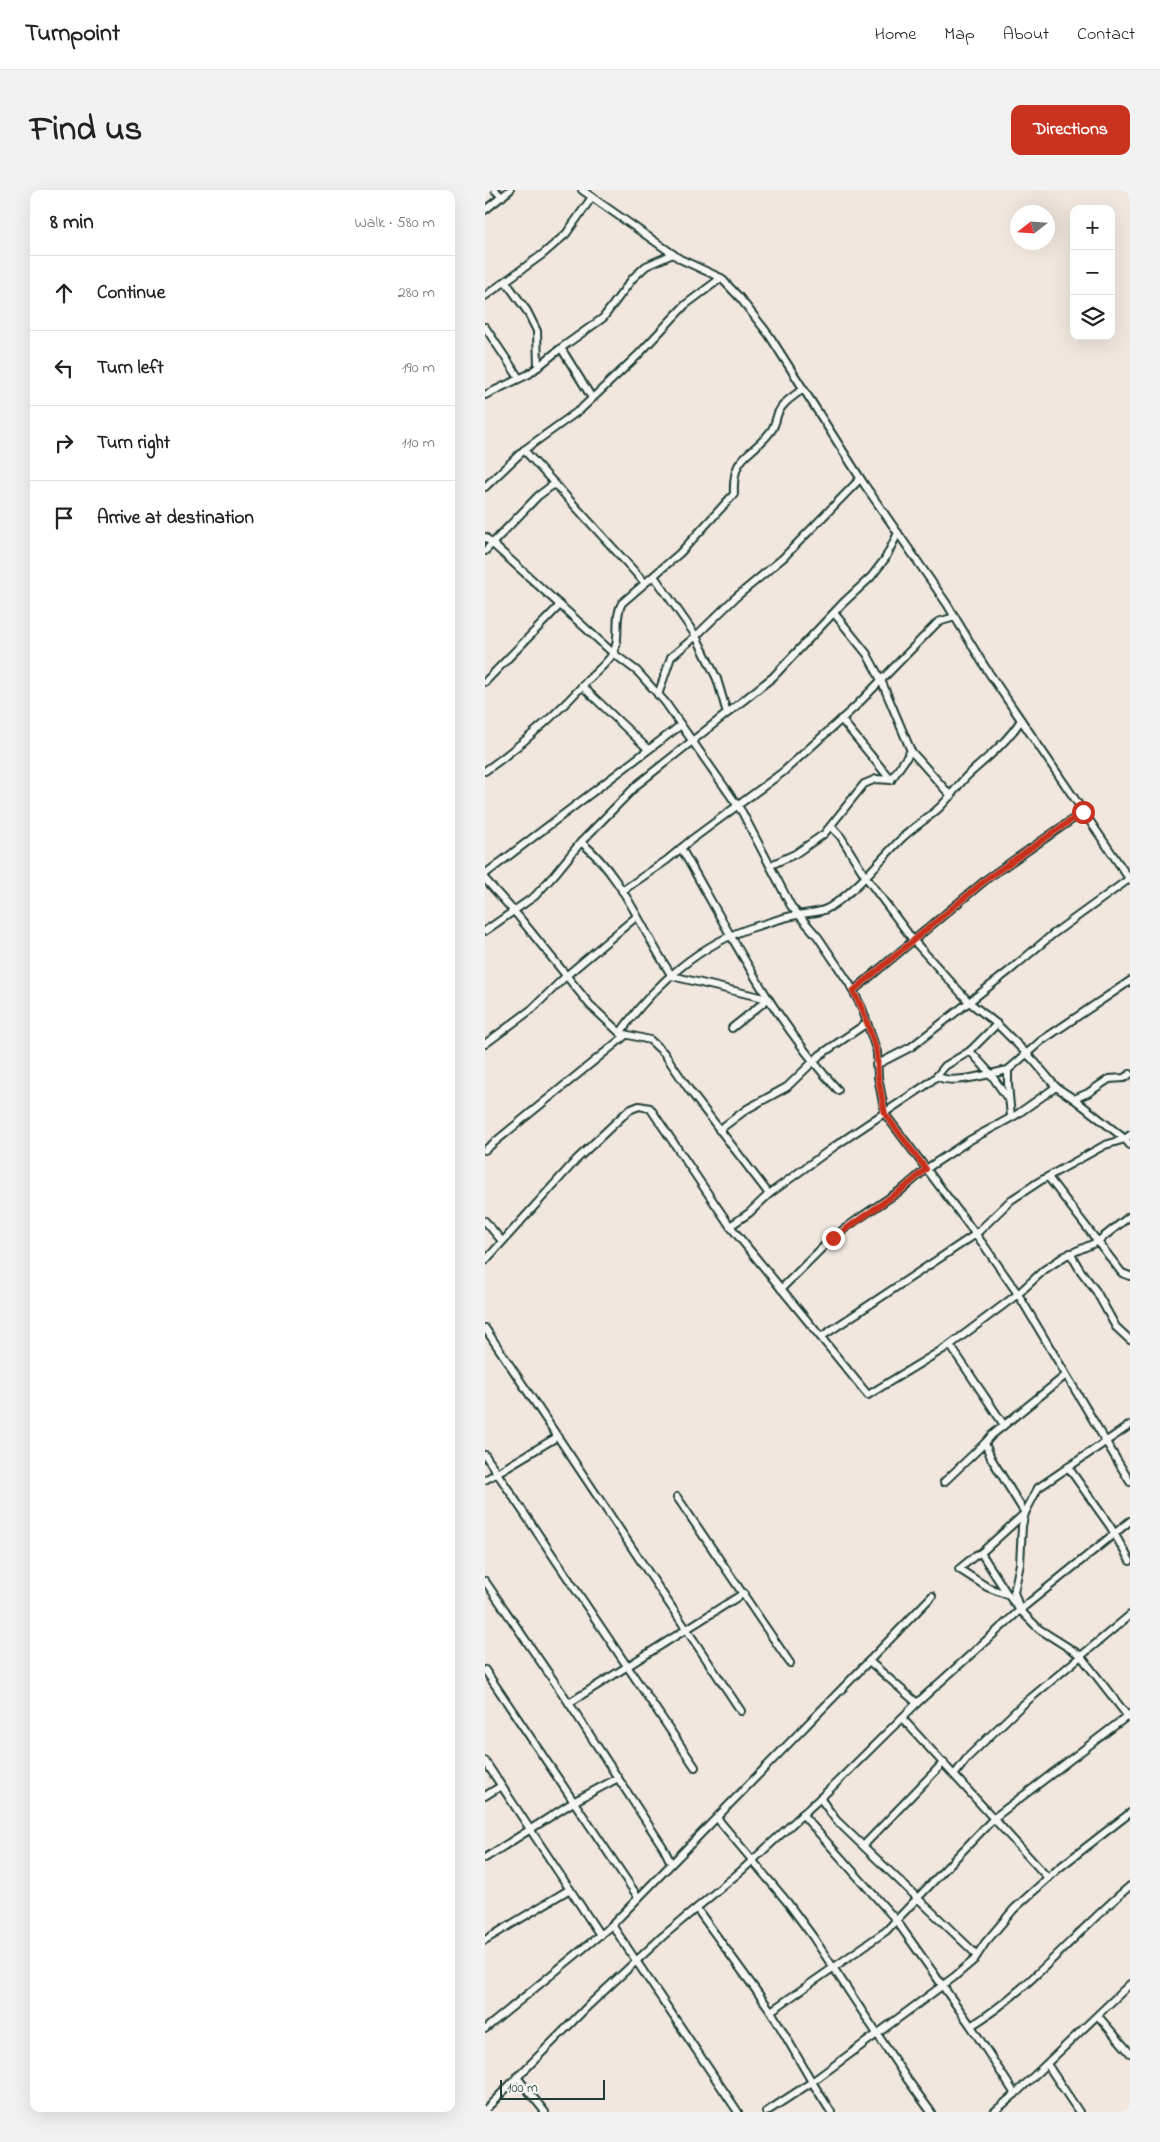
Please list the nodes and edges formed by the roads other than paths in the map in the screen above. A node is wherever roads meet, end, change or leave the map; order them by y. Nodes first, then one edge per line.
1 (495, 190) edge
2 (510, 190) edge
3 (582, 190) edge
4 (501, 197) junction
5 (592, 197) junction
6 (485, 210) edge
7 (673, 254) junction
8 (721, 278) junction
9 (506, 282) junction
10 (485, 296) edge
11 (485, 326) edge
12 (561, 348) junction
13 (538, 367) junction
14 (519, 378) junction
15 (803, 389) junction
16 (485, 395) edge
17 (592, 398) junction
18 (524, 450) junction
19 (861, 479) junction
20 (554, 484) junction
21 (485, 486) edge
22 (898, 533) junction
23 (485, 537) edge
24 (492, 544) junction
25 (485, 551) edge
26 (654, 576) junction
27 (645, 583) junction
28 (560, 605) junction
29 (834, 613) junction
30 (955, 618) junction
31 (696, 636) junction
32 (613, 654) junction
33 (881, 680) junction
34 (485, 682) edge
35 (583, 686) junction
36 (658, 695) junction
37 (727, 713) junction
38 (841, 719) junction
39 (1021, 720) junction
40 (681, 726) junction
41 (691, 741) junction
42 (649, 749) junction
43 (911, 751) junction
44 (485, 771) edge
45 (891, 780) junction
46 (951, 796) junction
47 (738, 806) junction
48 (1083, 812) junction
49 (831, 826) junction
50 (581, 842) junction
51 (681, 848) junction
52 (771, 865) junction
53 (485, 874) edge
54 (865, 876) junction
55 (485, 879) edge
56 (1130, 880) edge
57 (622, 891) junction
58 (514, 911) junction
59 (798, 914) junction
60 (636, 917) junction
61 (485, 931) edge
62 (732, 935) junction
63 (913, 940) junction
64 (566, 976) junction
65 (672, 976) junction
66 (1130, 981) edge
67 (853, 991) junction
68 (768, 999) junction
69 (969, 1002) junction
70 (867, 1023) junction
71 (997, 1024) junction
72 (732, 1028) dead end
73 (623, 1034) junction
74 (485, 1044) edge
75 (969, 1051) junction
76 (1027, 1054) junction
77 (813, 1063) junction
78 (876, 1065) junction
79 (1009, 1070) junction
80 (990, 1073) junction
81 (1130, 1074) edge
82 (937, 1076) junction
83 (1057, 1087) junction
84 (838, 1090) dead end
85 (1074, 1099) junction
86 (1009, 1101) junction
87 (885, 1114) junction
88 (1011, 1117) junction
89 (719, 1130) junction
90 (1127, 1137) edge
91 (1130, 1145) edge
92 (485, 1150) edge
93 (926, 1169) junction
94 (1048, 1177) junction
95 (769, 1194) junction
96 (1130, 1216) edge
97 (485, 1221) edge
98 (730, 1226) junction
99 (976, 1234) junction
100 (501, 1241) junction
101 (1097, 1242) junction
102 (1070, 1254) junction
103 (485, 1261) edge
104 (1130, 1276) edge
105 (781, 1289) junction
106 (1018, 1294) junction
107 (485, 1328) edge
108 (821, 1337) junction
109 (1130, 1340) edge
110 (950, 1345) junction
111 (1066, 1375) junction
112 (1004, 1425) junction
113 (1130, 1425) edge
114 (557, 1437) junction
115 (1105, 1442) junction
116 (985, 1443) junction
117 (485, 1455) edge
118 (1068, 1467) junction
119 (497, 1473) junction
120 (485, 1480) edge
121 (944, 1482) dead end
122 (1130, 1482) edge
123 (677, 1497) dead end
124 (1025, 1513) junction
125 (1130, 1521) edge
126 (1114, 1533) junction
127 (981, 1553) junction
128 (1130, 1561) edge
129 (486, 1583) edge
130 (744, 1593) junction
131 (1008, 1595) junction
132 (932, 1596) dead end
133 (1020, 1610) junction
134 (1130, 1615) edge
135 (686, 1629) junction
136 (1080, 1655) junction
137 (869, 1661) junction
138 (790, 1662) dead end
139 (627, 1666) junction
140 (485, 1670) edge
141 (569, 1703) junction
142 (917, 1703) junction
143 (741, 1711) dead end
144 (1129, 1716) edge
145 (902, 1718) junction
146 (485, 1761) edge
147 (944, 1762) junction
148 (695, 1767) dead end
149 (955, 1774) junction
150 (618, 1778) junction
151 (501, 1786) junction
152 (485, 1796) edge
153 (820, 1798) junction
154 (575, 1801) junction
155 (1130, 1813) edge
156 (802, 1814) junction
157 (717, 1818) junction
158 (994, 1818) junction
159 (529, 1830) junction
160 (863, 1845) junction
161 (485, 1858) edge
162 (752, 1860) junction
163 (671, 1864) junction
164 (1048, 1878) junction
165 (1130, 1886) edge
166 (570, 1889) junction
167 (638, 1897) junction
168 (918, 1898) junction
169 (697, 1909) junction
170 (896, 1920) junction
171 (612, 1925) junction
172 (600, 1935) junction
173 (485, 1940) edge
174 (977, 1955) junction
175 (637, 1960) junction
176 (835, 1967) junction
177 (1130, 1984) edge
178 (943, 1985) junction
179 (771, 2011) junction
180 (1098, 2016) junction
181 (971, 2026) junction
182 (485, 2029) edge
183 (877, 2033) junction
184 (1130, 2053) edge
185 (1047, 2064) junction
186 (517, 2077) junction
187 (812, 2082) junction
188 (1015, 2094) junction
189 (485, 2110) edge
190 (545, 2112) edge
191 (738, 2112) edge
192 (766, 2112) edge
193 (831, 2112) edge
194 (931, 2112) edge
195 (994, 2112) edge
196 (1079, 2112) edge

1 - 4 street
2 - 4 street
3 - 5 street
4 - 6 street
5 - 7 street
5 - 9 street
7 - 8 street
7 - 12 street
8 - 15 street
8 - 17 street
9 - 10 street
9 - 13 street
11 - 14 street
12 - 13 street
12 - 17 street
13 - 14 street
14 - 16 street
15 - 19 street
15 - 26 street
17 - 18 street
18 - 20 street
18 - 21 street
19 - 22 street
19 - 31 street
20 - 24 street
20 - 27 street
22 - 29 street
22 - 30 street
23 - 24 street
24 - 25 street
24 - 28 street
26 - 27 street
26 - 31 street
27 - 32 street
28 - 32 street
28 - 34 street
29 - 33 street
29 - 37 street
30 - 33 street
30 - 39 street
31 - 36 street
31 - 37 street
32 - 35 street
32 - 36 street
33 - 38 street
33 - 43 street
35 - 42 street
35 - 44 street
36 - 40 street
37 - 41 street
38 - 45 street
38 - 47 street
39 - 46 street
39 - 48 street
40 - 41 street
40 - 42 street
41 - 47 street
41 - 50 street
42 - 53 street
43 - 45 street
43 - 46 street
45 - 49 street
46 - 54 street
47 - 51 street
47 - 52 street
48 - 56 street
48 - 63 street
49 - 52 street
49 - 54 street
50 - 57 street
50 - 58 street
51 - 57 street
51 - 62 street
52 - 59 street
54 - 59 street
54 - 63 street
55 - 58 street
56 - 69 street
57 - 60 street
58 - 61 street
58 - 64 street
59 - 62 street
59 - 67 street
60 - 64 street
60 - 65 street
62 - 65 street
62 - 68 street
63 - 67 street
63 - 69 street
64 - 73 street
64 - 74 street
65 - 68 street
65 - 73 street
66 - 76 street
67 - 70 street
68 - 72 street
68 - 77 street
69 - 71 street
69 - 78 street
70 - 77 street
70 - 78 street
71 - 75 street
71 - 76 street
73 - 89 street
73 - 92 street
75 - 80 street
75 - 82 street
76 - 79 street
76 - 83 street
77 - 84 street
77 - 89 street
78 - 87 street
79 - 80 street
79 - 86 street
80 - 82 street
80 - 86 street
81 - 85 street
82 - 87 street
83 - 85 street
83 - 88 street
85 - 90 street
86 - 88 street
87 - 93 street
87 - 95 street
88 - 93 street
89 - 95 street
90 - 91 street
90 - 94 street
93 - 99 street
93 - 105 street
94 - 99 street
94 - 101 street
95 - 98 street
96 - 101 street
97 - 100 street
98 - 100 street
98 - 105 street
99 - 106 street
99 - 108 street
100 - 103 street
101 - 102 street
101 - 104 street
102 - 106 street
102 - 109 street
105 - 108 street
106 - 110 street
106 - 111 street
107 - 114 street
108 - 110 street
110 - 112 street
111 - 112 street
111 - 115 street
112 - 116 street
113 - 115 street
114 - 119 street
114 - 135 street
115 - 118 street
115 - 122 street
116 - 121 street
116 - 124 street
117 - 119 street
118 - 124 street
118 - 126 street
119 - 120 street
119 - 139 street
123 - 130 street
124 - 127 street
124 - 133 street
125 - 126 street
126 - 128 street
126 - 133 street
127 - 131 street
127 - 131 street
129 - 141 street
130 - 135 street
130 - 138 street
131 - 133 street
132 - 137 street
133 - 136 street
133 - 142 street
134 - 136 street
135 - 139 street
135 - 143 street
136 - 144 street
136 - 149 street
137 - 142 street
137 - 157 street
139 - 141 street
139 - 148 street
140 - 154 street
141 - 150 street
142 - 145 street
144 - 158 street
145 - 147 street
145 - 153 street
146 - 151 street
147 - 149 street
147 - 160 street
149 - 158 street
150 - 154 street
150 - 163 street
151 - 152 street
151 - 159 street
153 - 156 street
153 - 160 street
154 - 159 street
154 - 167 street
155 - 164 street
156 - 162 street
156 - 170 street
157 - 162 street
157 - 163 street
158 - 164 street
158 - 168 street
159 - 161 street
159 - 166 street
160 - 168 street
162 - 169 street
162 - 176 street
163 - 167 street
164 - 174 street
165 - 181 street
166 - 172 street
166 - 173 street
167 - 171 street
168 - 170 street
168 - 174 street
169 - 175 street
169 - 179 street
170 - 176 street
170 - 178 street
171 - 172 street
171 - 175 street
172 - 182 street
174 - 178 street
175 - 186 street
175 - 191 street
176 - 179 street
176 - 183 street
177 - 180 street
178 - 181 street
178 - 183 street
179 - 187 street
180 - 184 street
180 - 185 street
181 - 188 street
183 - 187 street
183 - 194 street
185 - 188 street
185 - 196 street
186 - 189 street
186 - 190 street
187 - 192 street
187 - 193 street
188 - 195 street

